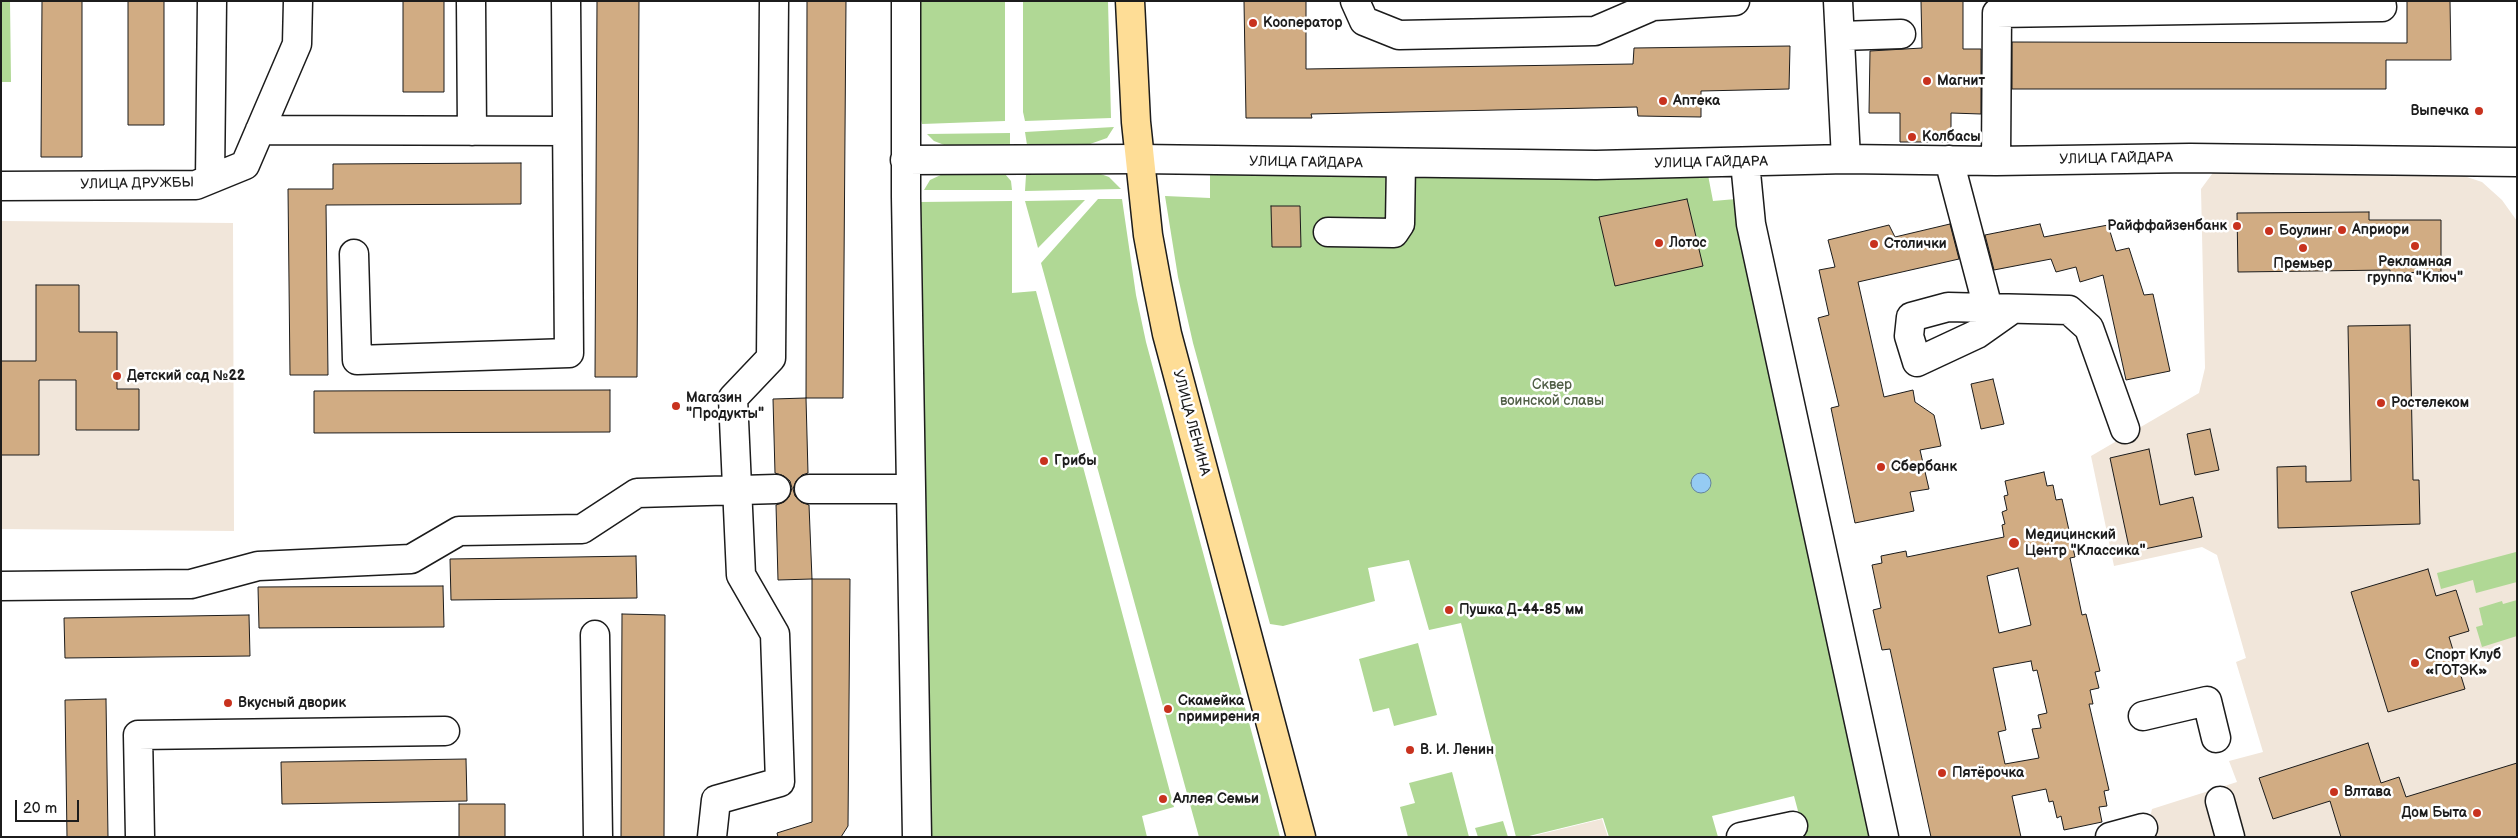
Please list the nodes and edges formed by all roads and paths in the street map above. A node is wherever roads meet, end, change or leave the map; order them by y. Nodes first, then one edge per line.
1 (212, 1) edge
2 (298, 1) edge
3 (312, 1) edge
4 (471, 1) edge
5 (566, 1) edge
6 (774, 1) edge
7 (906, 1) edge
8 (1130, 1) edge
9 (1355, 1) edge
10 (1735, 1) edge
11 (1838, 1) edge
12 (2381, 1) edge
13 (1997, 7) edge
14 (1901, 34) dead end
15 (1840, 36) junction
16 (297, 44) junction
17 (260, 130) junction
18 (472, 131) junction
19 (567, 131) junction
20 (1846, 159) junction
21 (905, 160) junction
22 (1140, 160) junction
23 (1949, 160) junction
24 (1996, 161) junction
25 (1745, 162) junction
26 (2517, 162) edge
27 (1401, 163) junction
28 (210, 179) junction
29 (1, 186) edge
30 (1328, 232) dead end
31 (354, 254) dead end
32 (2124, 429) dead end
33 (737, 489) junction
34 (776, 489) dead end
35 (809, 489) dead end
36 (911, 489) junction
37 (1, 586) edge
38 (595, 635) dead end
39 (2143, 716) dead end
40 (445, 731) dead end
41 (2216, 738) dead end
42 (2220, 801) dead end
43 (1792, 826) dead end
44 (2143, 828) dead end
45 (140, 837) edge
46 (598, 837) edge
47 (712, 837) edge
48 (916, 837) edge
49 (1301, 837) edge
50 (1741, 837) edge
51 (1884, 837) edge
52 (2110, 837) edge
53 (2230, 837) edge

1 - 28 street
2 - 16 street, УЛИЦА ДРУЖБЫ
3 - 16 street
4 - 18 street
5 - 19 street
6 - 33 street
7 - 21 street
8 - 22 main road, УЛИЦА ЛЕНИНА
9 - 10 street
11 - 15 street
12 - 13 street
13 - 24 street
14 - 15 street
15 - 20 street
16 - 17 street, УЛИЦА ДРУЖБЫ
17 - 18 street
17 - 28 street, УЛИЦА ДРУЖБЫ
18 - 19 street
19 - 31 street
20 - 23 street, УЛИЦА ГАЙДАРА
20 - 25 street, УЛИЦА ГАЙДАРА
21 - 22 street, УЛИЦА ГАЙДАРА
21 - 36 street
22 - 27 street, УЛИЦА ГАЙДАРА
22 - 49 main road, УЛИЦА ЛЕНИНА
23 - 24 street, УЛИЦА ГАЙДАРА
23 - 32 street
24 - 26 street, УЛИЦА ГАЙДАРА
25 - 27 street, УЛИЦА ГАЙДАРА
25 - 51 street
27 - 30 street
28 - 29 street, УЛИЦА ДРУЖБЫ
33 - 34 street
33 - 37 street
33 - 47 street
35 - 36 street
36 - 48 street
38 - 46 street
39 - 41 street
40 - 45 street
42 - 53 street
43 - 50 street
44 - 52 street

